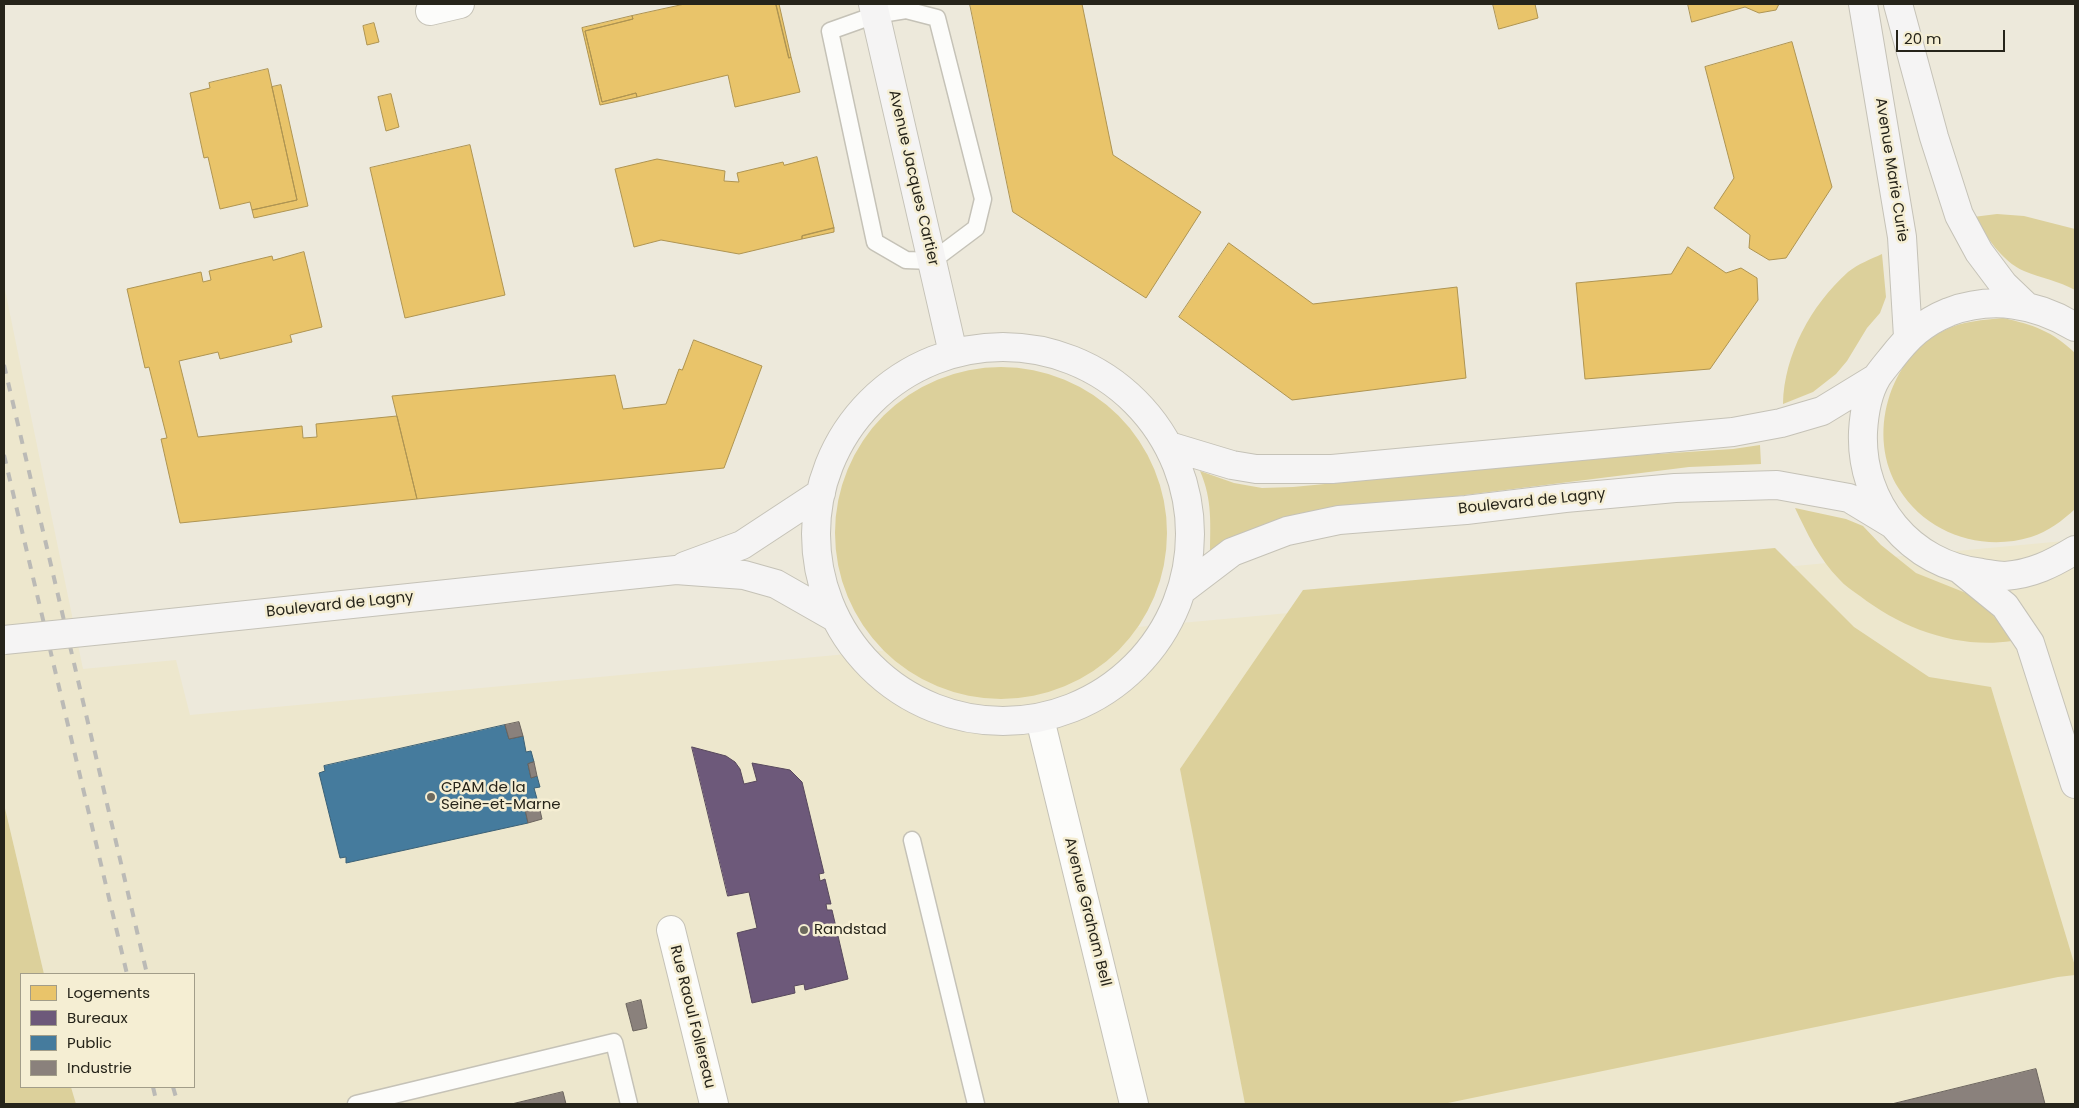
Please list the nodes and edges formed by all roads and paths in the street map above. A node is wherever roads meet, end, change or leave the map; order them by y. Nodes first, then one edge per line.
1 (460, 4) edge
2 (1863, 4) edge
3 (1898, 4) edge
4 (874, 9) edge
5 (430, 11) dead end
6 (932, 262) junction
7 (2026, 306) junction
8 (2075, 327) edge
9 (1908, 337) junction
10 (953, 353) junction
11 (1876, 378) junction
12 (1168, 446) junction
13 (821, 492) junction
14 (1892, 524) junction
15 (2075, 550) edge
16 (676, 570) junction
17 (1962, 571) junction
18 (1182, 590) junction
19 (834, 617) junction
20 (4, 640) edge
21 (1040, 719) junction
22 (2075, 784) edge
23 (912, 840) dead end
24 (671, 930) dead end
25 (1126, 1103) edge
26 (356, 1104) edge
27 (629, 1104) edge
28 (714, 1104) edge
29 (976, 1104) edge

1 - 5 street
2 - 9 main road, Avenue Marie Curie
3 - 7 main road
4 - 6 main road, Avenue Jacques Cartier
4 - 6 lane
4 - 6 lane
6 - 10 main road, Avenue Jacques Cartier
7 - 8 main road
7 - 9 main road
9 - 11 main road
10 - 12 main road
10 - 13 main road
11 - 12 main road
11 - 14 main road
12 - 18 main road
13 - 16 main road, Boulevard de Lagny
13 - 19 main road
14 - 17 main road
14 - 18 main road, Boulevard de Lagny
15 - 17 main road
16 - 19 main road, Boulevard de Lagny
16 - 20 main road, Boulevard de Lagny, bridge
17 - 22 main road
18 - 21 main road
19 - 21 main road
21 - 25 street, Avenue Graham Bell
23 - 29 lane
24 - 28 street, Rue Raoul Follereau
26 - 27 lane

